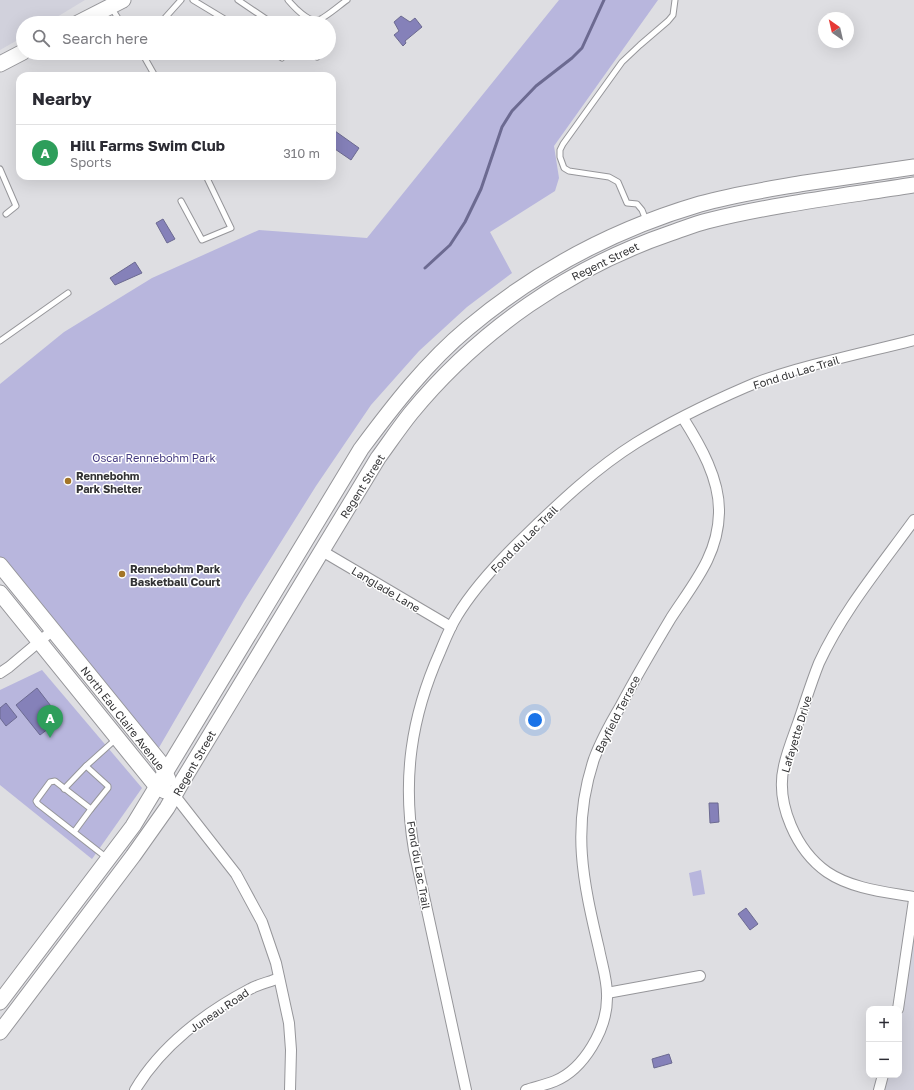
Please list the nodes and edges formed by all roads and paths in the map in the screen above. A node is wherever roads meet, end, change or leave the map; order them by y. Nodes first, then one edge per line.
1 (180, 0) edge
2 (193, 0) edge
3 (238, 0) edge
4 (288, 0) edge
5 (347, 0) edge
6 (675, 0) edge
7 (117, 3) edge
8 (92, 16) edge
9 (120, 16) edge
10 (167, 16) edge
11 (219, 16) edge
12 (262, 16) edge
13 (306, 16) edge
14 (325, 16) edge
15 (16, 56) edge
16 (146, 60) edge
17 (0, 64) edge
18 (153, 72) edge
19 (914, 167) edge
20 (0, 169) edge
21 (208, 180) edge
22 (914, 185) edge
23 (181, 201) dead end
24 (6, 214) dead end
25 (646, 221) junction
26 (68, 293) dead end
27 (914, 340) edge
28 (0, 341) edge
29 (683, 418) junction
30 (914, 520) edge
31 (306, 541) junction
32 (322, 551) junction
33 (0, 565) edge
34 (0, 593) edge
35 (451, 627) junction
36 (53, 630) junction
37 (40, 642) junction
38 (0, 673) edge
39 (117, 738) junction
40 (86, 766) junction
41 (166, 771) junction
42 (157, 787) junction
43 (64, 788) junction
44 (175, 796) junction
45 (91, 809) junction
46 (74, 832) junction
47 (108, 858) junction
48 (914, 898) edge
49 (700, 976) dead end
50 (279, 978) junction
51 (607, 993) junction
52 (0, 1002) edge
53 (898, 1006) edge
54 (0, 1032) edge
55 (882, 1078) edge
56 (135, 1090) edge
57 (290, 1090) edge
58 (466, 1090) edge
59 (526, 1090) edge
60 (879, 1090) edge

1 - 10 lane
2 - 11 lane
3 - 12 lane
4 - 13 lane
5 - 14 lane
6 - 25 lane
7 - 8 street
7 - 9 lane
15 - 17 street
16 - 18 lane
19 - 25 street, Regent Street
20 - 24 lane
21 - 23 lane
22 - 32 street, Regent Street
25 - 31 street, Regent Street
26 - 28 lane
27 - 29 street, Fond du Lac Trail
29 - 35 street, Fond du Lac Trail
29 - 51 street, Bayfield Terrace
30 - 48 street, Lafayette Drive
31 - 32 street
31 - 41 street, Regent Street
32 - 35 street, Langlade Lane
32 - 44 street, Regent Street
33 - 36 street, North Eau Claire Avenue
34 - 37 street, North Eau Claire Avenue
35 - 58 street, Fond du Lac Trail
36 - 37 street
36 - 41 street, North Eau Claire Avenue
37 - 38 street
37 - 39 street, North Eau Claire Avenue
39 - 40 lane
39 - 42 street, North Eau Claire Avenue
40 - 43 lane
40 - 45 lane
41 - 42 street, Regent Street
41 - 44 street, North Eau Claire Avenue
42 - 44 street, North Eau Claire Avenue
42 - 47 street, Regent Street
43 - 45 lane
43 - 46 lane
44 - 50 street
44 - 54 street, Regent Street
45 - 46 lane
46 - 47 lane
47 - 52 street, Regent Street
48 - 53 street
49 - 51 street
50 - 56 street, Juneau Road
50 - 57 street
51 - 59 street, Bayfield Terrace
55 - 60 street

